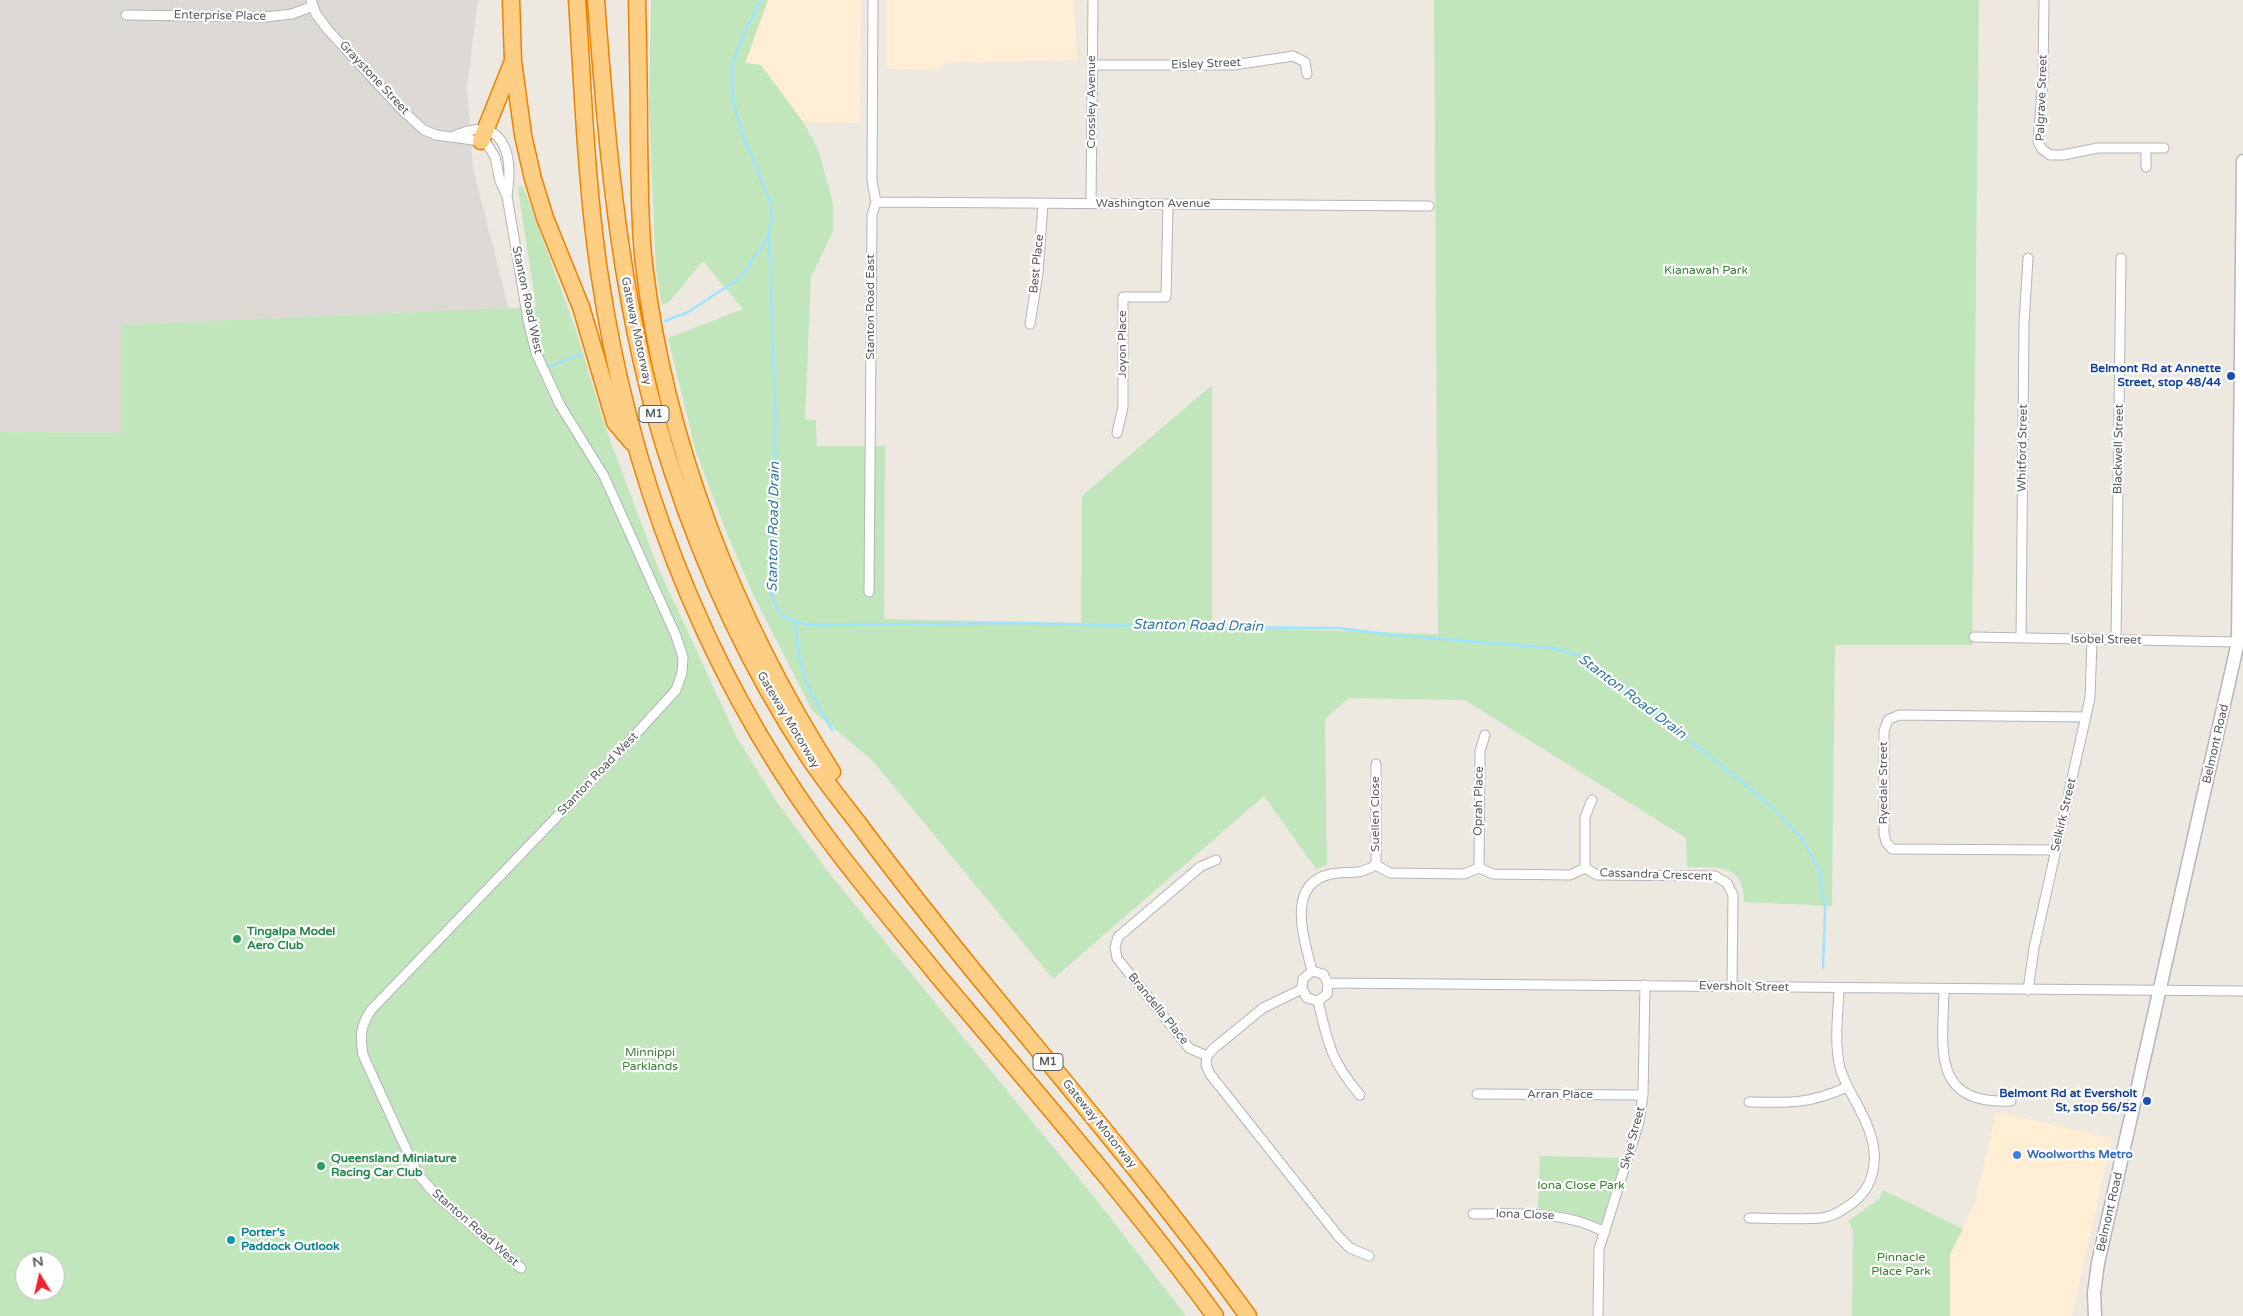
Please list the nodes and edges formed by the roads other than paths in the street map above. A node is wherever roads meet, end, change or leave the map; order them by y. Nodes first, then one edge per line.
1 (511, 0) edge
2 (577, 0) edge
3 (596, 0) edge
4 (636, 0) edge
5 (873, 0) edge
6 (1093, 0) edge
7 (2044, 0) edge
8 (312, 3) edge
9 (126, 15) dead end
10 (513, 61) junction
11 (1092, 65) junction
12 (1307, 74) dead end
13 (483, 135) junction
14 (2146, 148) junction
15 (2164, 148) dead end
16 (2243, 161) edge
17 (2146, 167) dead end
18 (507, 196) junction
19 (876, 202) junction
20 (1091, 203) junction
21 (1043, 204) junction
22 (1168, 204) junction
23 (1429, 206) dead end
24 (2028, 258) dead end
25 (2121, 258) dead end
26 (1030, 324) dead end
27 (1116, 433) dead end
28 (634, 444) junction
29 (2242, 446) edge
30 (869, 592) dead end
31 (1974, 637) dead end
32 (2021, 637) junction
33 (2092, 640) junction
34 (2116, 640) junction
35 (2238, 642) junction
36 (2086, 717) junction
37 (1485, 736) dead end
38 (1376, 764) dead end
39 (1592, 800) dead end
40 (846, 808) junction
41 (2056, 850) junction
42 (1216, 860) dead end
43 (1376, 865) junction
44 (1478, 868) junction
45 (1585, 868) junction
46 (1312, 971) junction
47 (1328, 983) junction
48 (1645, 985) junction
49 (1732, 986) junction
50 (1838, 988) junction
51 (1302, 989) junction
52 (1944, 990) junction
53 (2028, 990) junction
54 (2160, 991) junction
55 (2243, 991) edge
56 (1318, 1001) junction
57 (1207, 1056) junction
58 (1847, 1087) junction
59 (1477, 1094) dead end
60 (1360, 1095) dead end
61 (1644, 1096) junction
62 (2011, 1101) dead end
63 (1749, 1102) dead end
64 (1473, 1214) dead end
65 (1749, 1218) dead end
66 (1604, 1232) junction
67 (1369, 1256) dead end
68 (521, 1268) dead end
69 (1215, 1316) edge
70 (1248, 1316) edge
71 (1598, 1316) edge
72 (2095, 1316) edge

1 - 10 highway
2 - 28 highway, Gateway Motorway / M1
3 - 40 highway, Gateway Motorway / M1
4 - 40 highway
5 - 19 street, Stanton Road East
6 - 11 street, Crossley Avenue
7 - 14 street, Palgrave Street
8 - 9 street, Enterprise Place
8 - 13 street, Graystone Street
10 - 13 highway
10 - 28 highway
11 - 12 street, Eisley Street
11 - 20 street, Crossley Avenue
13 - 18 street, Stanton Road West
13 - 18 street, Stanton Road West
14 - 15 street, Palgrave Street
14 - 17 street
16 - 29 main road, Belmont Road
18 - 68 street, Stanton Road West
19 - 21 street, Washington Avenue
19 - 30 street, Stanton Road East
20 - 21 street, Washington Avenue
20 - 22 street, Washington Avenue
21 - 26 street, Best Place
22 - 23 street, Washington Avenue
22 - 27 street, Joyon Place
24 - 32 street, Whitford Street
25 - 34 street, Blackwell Street
28 - 69 highway, Gateway Motorway / M1
29 - 35 main road, Belmont Road
31 - 32 street, Isobel Street
32 - 33 street, Isobel Street
33 - 34 street, Isobel Street
33 - 36 street, Selkirk Street
34 - 35 street, Isobel Street
35 - 54 main road, Belmont Road
36 - 41 street, Selkirk Street
36 - 41 street, Ryedale Street
37 - 44 street, Oprah Place
38 - 43 street, Suellen Close
39 - 45 street
40 - 70 highway, Gateway Motorway / M1
41 - 53 street, Selkirk Street
42 - 57 street, Brandella Place
43 - 44 street, Cassandra Crescent
43 - 46 street
44 - 45 street, Cassandra Crescent
45 - 49 street, Cassandra Crescent
46 - 47 street
46 - 51 street
47 - 48 street, Eversholt Street
47 - 56 street
48 - 49 street, Eversholt Street
48 - 61 street, Skye Street
49 - 50 street, Eversholt Street
50 - 52 street, Eversholt Street
50 - 58 street
51 - 56 street
51 - 57 street
52 - 53 street, Eversholt Street
52 - 62 street
53 - 54 street, Eversholt Street
54 - 55 street, Eversholt Street
54 - 72 main road, Belmont Road
56 - 60 street
57 - 67 street
58 - 63 street
58 - 65 street
59 - 61 street, Arran Place
61 - 66 street, Skye Street
64 - 66 street, Iona Close
66 - 71 street, Skye Street

